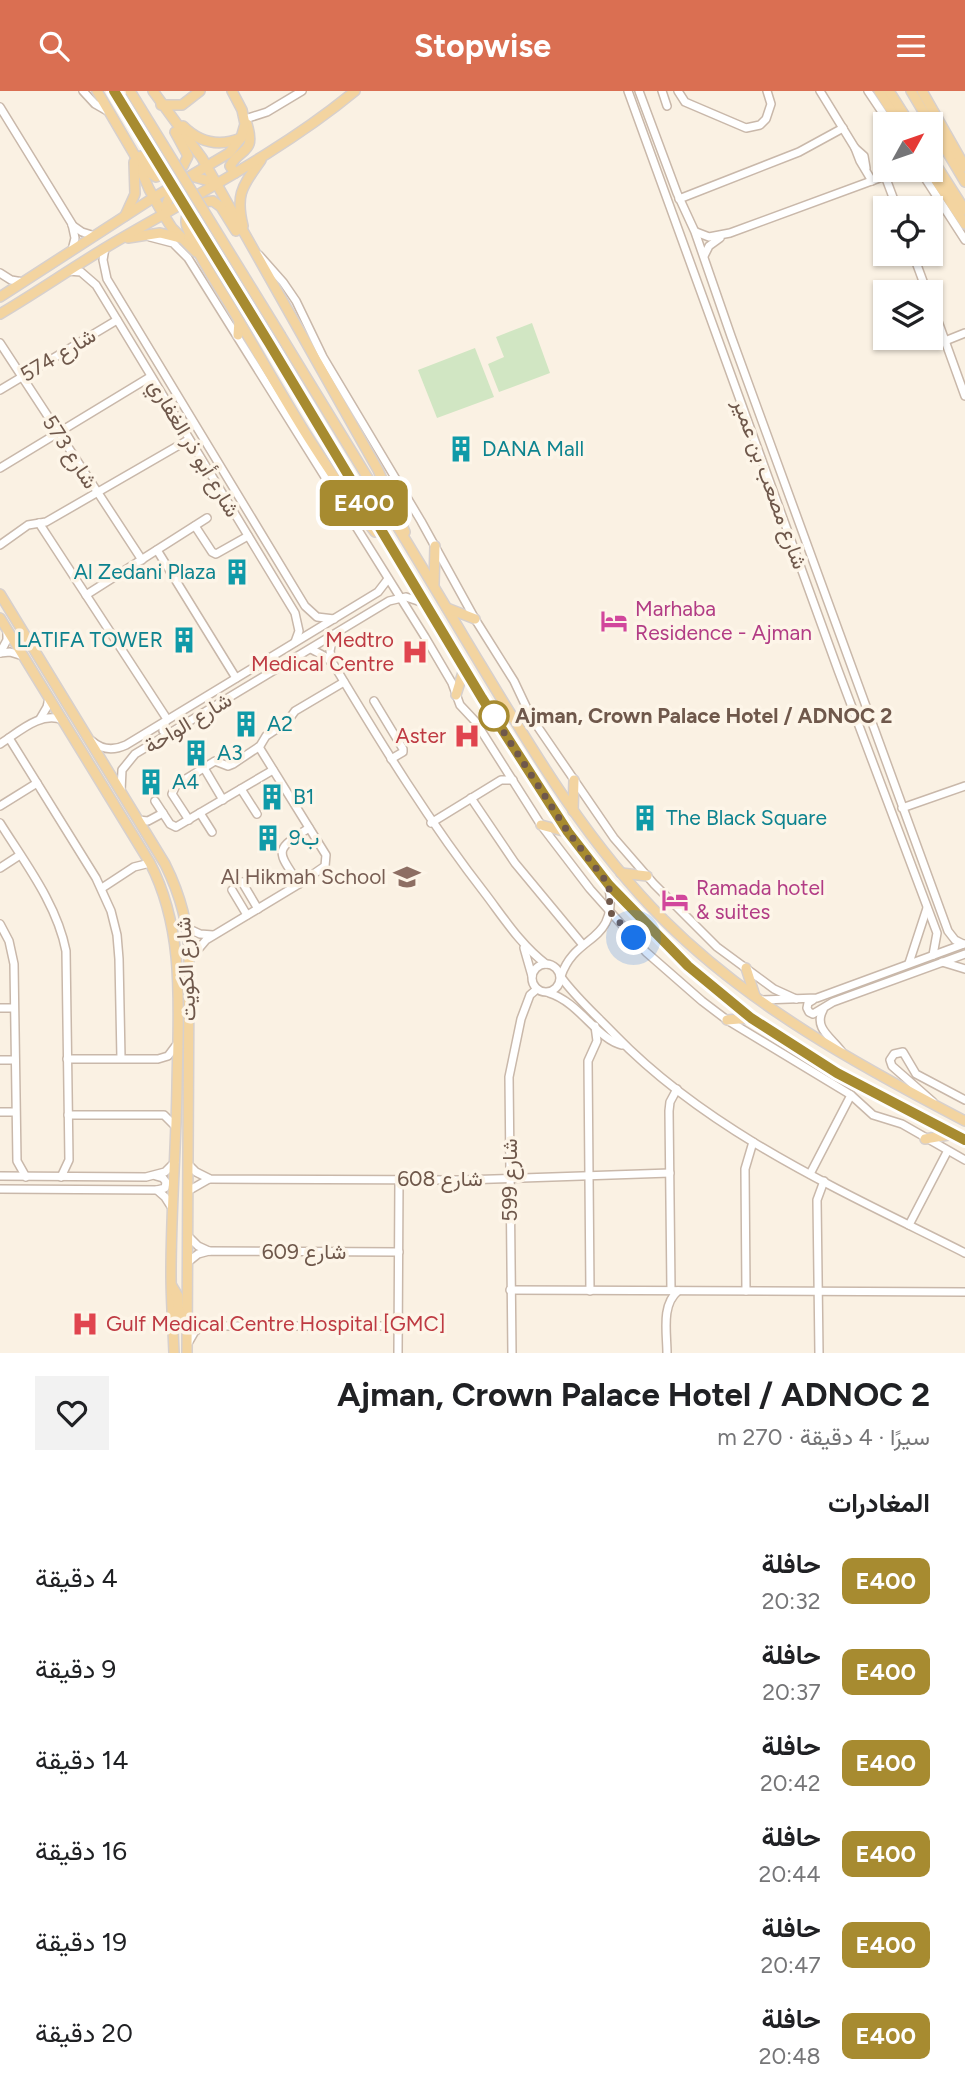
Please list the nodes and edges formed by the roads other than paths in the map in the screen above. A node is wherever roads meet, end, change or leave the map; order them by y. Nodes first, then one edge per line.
1 (83, 91) edge
2 (97, 91) edge
3 (114, 91) edge
4 (130, 91) edge
5 (153, 91) edge
6 (200, 91) edge
7 (232, 91) edge
8 (302, 91) edge
9 (355, 91) edge
10 (628, 91) edge
11 (639, 91) edge
12 (662, 91) edge
13 (678, 91) edge
14 (767, 91) edge
15 (820, 91) edge
16 (869, 91) edge
17 (879, 91) edge
18 (890, 91) edge
19 (911, 91) edge
20 (922, 91) edge
21 (162, 105) junction
22 (667, 106) dead end
23 (0, 107) edge
24 (110, 112) junction
25 (882, 112) edge
26 (892, 112) edge
27 (903, 112) edge
28 (245, 119) junction
29 (843, 128) junction
30 (241, 138) junction
31 (134, 154) junction
32 (265, 154) junction
33 (206, 167) junction
34 (965, 167) edge
35 (235, 173) junction
36 (191, 176) junction
37 (943, 176) edge
38 (204, 181) junction
39 (873, 181) joint
40 (927, 182) edge
41 (937, 182) edge
42 (965, 182) edge
43 (216, 183) junction
44 (174, 185) junction
45 (201, 192) junction
46 (678, 196) junction
47 (153, 198) junction
48 (166, 204) junction
49 (180, 204) junction
50 (965, 210) edge
51 (163, 214) junction
52 (124, 217) junction
53 (72, 224) junction
54 (965, 224) edge
55 (695, 232) junction
56 (730, 233) junction
57 (95, 236) junction
58 (135, 236) junction
59 (120, 239) junction
60 (184, 240) junction
61 (965, 240) edge
62 (247, 241) junction
63 (105, 248) junction
64 (72, 251) junction
65 (704, 256) junction
66 (205, 264) junction
67 (68, 271) junction
68 (0, 274) edge
69 (23, 282) junction
70 (118, 296) junction
71 (0, 297) edge
72 (106, 302) junction
73 (0, 314) edge
74 (117, 320) junction
75 (239, 321) junction
76 (965, 333) edge
77 (237, 335) junction
78 (943, 335) edge
79 (945, 341) junction
80 (0, 343) edge
81 (317, 364) junction
82 (331, 371) junction
83 (22, 377) junction
84 (150, 377) junction
85 (0, 390) edge
86 (965, 395) edge
87 (296, 416) junction
88 (295, 430) junction
89 (58, 433) junction
90 (188, 439) junction
91 (0, 468) edge
92 (96, 493) junction
93 (207, 518) dead end
94 (40, 523) junction
95 (195, 526) junction
96 (248, 536) junction
97 (0, 545) edge
98 (435, 546) junction
99 (410, 547) junction
100 (157, 550) junction
101 (393, 552) junction
102 (142, 560) junction
103 (388, 579) junction
104 (434, 586) junction
105 (0, 594) edge
106 (86, 595) junction
107 (400, 598) junction
108 (301, 599) junction
109 (424, 603) junction
110 (291, 606) junction
111 (353, 607) junction
112 (447, 608) junction
113 (0, 618) edge
114 (334, 619) junction
115 (360, 619) junction
116 (475, 619) junction
117 (7, 630) junction
118 (333, 636) junction
119 (295, 642) junction
120 (311, 649) junction
121 (0, 653) edge
122 (24, 656) junction
123 (334, 665) junction
124 (464, 669) junction
125 (236, 678) junction
126 (344, 682) junction
127 (456, 695) junction
128 (49, 698) junction
129 (374, 701) dead end
130 (40, 719) junction
131 (167, 719) junction
132 (63, 720) junction
133 (171, 733) junction
134 (9, 738) junction
135 (89, 738) junction
136 (0, 744) edge
137 (258, 747) junction
138 (391, 759) junction
139 (204, 768) junction
140 (273, 770) junction
141 (513, 780) junction
142 (574, 780) junction
143 (37, 783) junction
144 (965, 786) edge
145 (241, 789) junction
146 (121, 791) junction
147 (471, 798) junction
148 (223, 800) junction
149 (155, 801) dead end
150 (0, 806) edge
151 (902, 808) junction
152 (573, 811) junction
153 (200, 813) junction
154 (257, 814) dead end
155 (164, 815) junction
156 (138, 820) junction
157 (188, 820) junction
158 (152, 822) junction
159 (0, 823) edge
160 (432, 823) junction
161 (541, 825) junction
162 (309, 828) junction
163 (212, 832) dead end
164 (568, 832) junction
165 (146, 834) junction
166 (20, 855) junction
167 (150, 863) junction
168 (0, 868) edge
169 (621, 873) junction
170 (647, 876) junction
171 (242, 882) dead end
172 (299, 884) junction
173 (609, 885) junction
174 (102, 888) junction
175 (232, 890) dead end
176 (927, 908) junction
177 (258, 909) junction
178 (610, 912) junction
179 (247, 915) junction
180 (0, 924) edge
181 (606, 925) junction
182 (621, 925) junction
183 (187, 928) junction
184 (948, 931) junction
185 (937, 933) junction
186 (214, 936) junction
187 (521, 941) junction
188 (964, 944) edge
189 (583, 946) junction
190 (965, 954) edge
191 (573, 955) junction
192 (933, 955) junction
193 (190, 959) junction
194 (942, 962) junction
195 (548, 964) junction
196 (909, 964) junction
197 (746, 968) junction
198 (965, 969) edge
199 (561, 976) junction
200 (532, 977) junction
201 (537, 989) junction
202 (549, 993) junction
203 (817, 998) junction
204 (757, 999) junction
205 (796, 999) junction
206 (0, 1008) edge
207 (14, 1008) junction
208 (823, 1009) junction
209 (524, 1010) junction
210 (751, 1018) junction
211 (727, 1020) junction
212 (178, 1021) junction
213 (595, 1026) junction
214 (610, 1039) junction
215 (120, 1043) junction
216 (177, 1044) junction
217 (594, 1045) junction
218 (622, 1045) junction
219 (189, 1053) junction
220 (844, 1055) junction
221 (112, 1058) junction
222 (121, 1058) junction
223 (68, 1059) junction
224 (0, 1060) edge
225 (15, 1060) junction
226 (177, 1076) junction
227 (677, 1089) junction
228 (851, 1095) junction
229 (965, 1100) edge
230 (189, 1102) junction
231 (938, 1107) junction
232 (0, 1112) edge
233 (15, 1112) junction
234 (68, 1115) junction
235 (965, 1121) edge
236 (176, 1127) junction
237 (955, 1134) junction
238 (925, 1139) junction
239 (965, 1140) edge
240 (753, 1142) junction
241 (947, 1152) junction
242 (69, 1160) junction
243 (965, 1160) edge
244 (17, 1161) junction
245 (176, 1161) junction
246 (189, 1165) junction
247 (670, 1173) junction
248 (588, 1174) junction
249 (810, 1174) junction
250 (4, 1176) edge
251 (154, 1176) junction
252 (26, 1177) junction
253 (61, 1177) junction
254 (79, 1177) junction
255 (510, 1178) junction
256 (210, 1179) junction
257 (399, 1180) junction
258 (824, 1181) junction
259 (0, 1189) edge
260 (157, 1190) junction
261 (188, 1191) junction
262 (174, 1213) junction
263 (909, 1225) junction
264 (189, 1237) junction
265 (209, 1251) junction
266 (399, 1252) junction
267 (965, 1253) edge
268 (188, 1262) junction
269 (171, 1284) junction
270 (510, 1290) junction
271 (675, 1290) junction
272 (590, 1291) junction
273 (746, 1291) junction
274 (819, 1291) junction
275 (965, 1291) edge
276 (187, 1323) junction
277 (398, 1326) junction
278 (187, 1349) edge
279 (172, 1353) edge
280 (398, 1353) edge
281 (512, 1353) edge
282 (667, 1353) edge
283 (819, 1353) edge

1 - 24 street
2 - 24 main road
3 - 101 main road, bridge
4 - 99 main road, bridge
5 - 21 main road
6 - 21 main road
7 - 28 main road
8 - 28 street
9 - 32 main road
10 - 176 street, شارع مصعب بن عمير
11 - 46 street, شارع مصعب بن عمير
12 - 22 street
13 - 14 street
15 - 29 street
16 - 25 street
17 - 26 main road
18 - 27 main road
19 - 42 main road
20 - 34 main road
21 - 24 main road
21 - 30 main road
21 - 33 main road
23 - 53 street
24 - 31 main road
28 - 30 main road
28 - 35 main road
29 - 39 street
29 - 46 street
30 - 33 main road
31 - 47 main road
31 - 52 main road
32 - 35 main road
32 - 62 main road
33 - 36 main road
33 - 38 main road
33 - 43 main road
35 - 43 main road
36 - 38 main road
36 - 44 main road
37 - 50 main road
38 - 43 main road
38 - 45 main road
39 - 56 street
40 - 61 street
41 - 54 main road
43 - 45 main road
43 - 62 main road
44 - 47 main road
44 - 48 main road
45 - 49 main road
46 - 55 street, شارع مصعب بن عمير
47 - 48 main road
47 - 51 main road
47 - 52 main road
48 - 49 main road
48 - 51 main road
49 - 51 main road
51 - 59 main road
51 - 60 main road
52 - 57 main road
53 - 57 street
53 - 64 street
55 - 56 street
55 - 65 street, شارع مصعب بن عمير
56 - 65 street
57 - 64 main road
58 - 59 main road
58 - 60 main road
58 - 77 street
59 - 63 main road
60 - 66 main road
62 - 66 main road
62 - 81 main road
62 - 82 street
63 - 67 main road
63 - 70 street, شارع أبو ذر الغفاري
64 - 69 main road
65 - 151 street, شارع مصعب بن عمير
66 - 75 main road
67 - 72 street, شارع أبو ذر الغفاري
67 - 73 main road
68 - 69 street
69 - 71 main road
70 - 72 street
70 - 108 street, شارع أبو ذر الغفاري
72 - 74 street, شارع أبو ذر الغفاري
74 - 83 street, شارع 574
74 - 84 street, شارع أبو ذر الغفاري
75 - 77 main road
75 - 87 main road
76 - 79 street
77 - 88 street
78 - 79 street
79 - 86 street
80 - 83 street, شارع 573
81 - 82 main road
81 - 99 main road
82 - 98 street
83 - 85 street, شارع 574
83 - 89 street, شارع 573
84 - 89 street
84 - 90 street, شارع أبو ذر الغفاري
87 - 88 main road
87 - 101 main road
88 - 103 street
89 - 91 street
89 - 92 street, شارع 573
90 - 92 street
90 - 96 street, شارع أبو ذر الغفاري
92 - 94 street
92 - 102 street, شارع 573
93 - 95 street
94 - 97 street
94 - 106 street
95 - 96 street
95 - 100 street
96 - 110 street, شارع أبو ذر الغفاري
98 - 104 main road
98 - 116 street
99 - 104 main road
100 - 102 street
100 - 125 street
101 - 109 main road
102 - 106 street
103 - 107 street
103 - 111 street, شارع الواحة
104 - 112 main road
105 - 135 main road, شارع الكويت
106 - 131 street
107 - 109 street
107 - 115 street, شارع الواحة
107 - 127 street
108 - 110 street
108 - 114 street, شارع أبو ذر الغفاري
109 - 124 main road
110 - 119 street, شارع أبو ذر الغفاري
111 - 114 street, شارع الواحة
111 - 115 street
112 - 116 main road
112 - 152 main road
113 - 117 main road, شارع الكويت
114 - 119 street, شارع الواحة
115 - 118 street, شارع الواحة
116 - 142 street
117 - 121 street
117 - 122 main road, شارع الكويت
118 - 120 street, شارع الواحة
118 - 123 street
119 - 125 street, شارع الواحة
120 - 123 street
120 - 133 street, شارع الواحة
121 - 122 street
122 - 128 main road, شارع الكويت
123 - 126 street
124 - 127 main road
124 - 164 main road
125 - 131 street, شارع الواحة
126 - 137 street
126 - 138 street
127 - 141 street
128 - 130 street
128 - 132 main road, شارع الكويت
129 - 138 street
130 - 132 street
130 - 134 street
131 - 133 street
131 - 135 street, شارع الواحة
132 - 167 main road, شارع الكويت
133 - 146 street, شارع الواحة
134 - 136 street
134 - 143 street
135 - 146 main road, شارع الكويت
137 - 139 street
137 - 140 street
138 - 160 street
139 - 148 street
139 - 157 street
140 - 145 street
140 - 162 street
141 - 147 street
141 - 161 street
142 - 152 main road
142 - 170 street
143 - 150 street
143 - 174 street
144 - 151 street
145 - 148 street
145 - 154 street
146 - 156 main road, شارع الكويت
147 - 160 street
147 - 189 street
148 - 153 street
149 - 155 street
151 - 184 street, شارع مصعب بن عمير
152 - 169 main road
153 - 157 street
153 - 163 street
155 - 157 street
155 - 158 street
156 - 158 street
156 - 165 main road, شارع الكويت
158 - 165 street
159 - 166 street
160 - 187 street
161 - 164 main road
161 - 178 street
162 - 172 street
162 - 172 street
164 - 173 main road
165 - 183 main road, شارع الكويت
166 - 168 street
166 - 223 street
167 - 174 street
167 - 212 main road, شارع الكويت
169 - 170 main road
169 - 204 main road
170 - 197 street
171 - 177 street
172 - 177 street
173 - 178 street
173 - 210 main road
174 - 215 street
175 - 179 street
176 - 185 street, شارع مصعب بن عمير
176 - 196 street
177 - 179 street
178 - 181 street
178 - 182 street
179 - 186 street
180 - 207 street
181 - 182 street
181 - 189 street
182 - 211 street
183 - 186 street
183 - 193 main road, شارع الكويت
184 - 185 street
184 - 188 street, شارع مصعب بن عمير
185 - 192 street
186 - 193 street
187 - 195 street
187 - 200 street
188 - 192 street
189 - 191 street
190 - 194 street
191 - 195 street
191 - 199 street
192 - 196 street
193 - 219 main road, شارع الكويت
194 - 198 street
194 - 208 street
195 - 199 street
195 - 200 street
196 - 203 street
197 - 204 main road
197 - 205 street
199 - 202 street
199 - 218 street
200 - 201 street
200 - 209 street, شارع 599
201 - 202 street
201 - 209 street, شارع 599
202 - 213 street
203 - 205 street
203 - 208 street
204 - 205 street
204 - 220 main road
206 - 207 street
207 - 225 street
208 - 220 street
209 - 255 street, شارع 599
210 - 211 main road
210 - 237 main road
211 - 228 street
212 - 216 main road, شارع الكويت
212 - 219 main road
213 - 214 street
213 - 217 street
214 - 217 street
214 - 218 street
215 - 221 street
215 - 222 street
216 - 222 street
216 - 226 main road, شارع الكويت
217 - 248 street
218 - 227 street
219 - 230 main road, شارع الكويت
220 - 231 main road
221 - 222 street
221 - 223 street
223 - 234 street
224 - 225 street
225 - 233 street
226 - 230 main road
226 - 236 main road, شارع الكويت
227 - 240 street
227 - 247 street
228 - 238 street
228 - 249 street
229 - 231 street
230 - 246 main road, شارع الكويت
231 - 235 main road
232 - 233 street
233 - 244 street
234 - 236 street
234 - 242 street
236 - 245 main road, شارع الكويت
237 - 238 main road
237 - 239 main road
238 - 241 street
240 - 249 street
240 - 273 street
241 - 243 street
241 - 263 street
242 - 253 street
242 - 254 street
244 - 250 street
244 - 252 street
245 - 251 street
245 - 262 main road, شارع الكويت
246 - 256 street
246 - 261 main road, شارع الكويت
247 - 248 street, شارع 608
247 - 271 street
248 - 255 street, شارع 608
248 - 272 street
249 - 258 street
250 - 252 street
251 - 254 street
251 - 260 street
252 - 253 street
253 - 254 street
255 - 257 street, شارع 608
255 - 270 street, شارع 599
256 - 257 street, شارع 608
256 - 261 street, شارع 608
257 - 266 street
258 - 263 street
258 - 274 street
259 - 260 street
260 - 262 street
261 - 264 main road, شارع الكويت
262 - 269 main road, شارع الكويت
263 - 267 street
264 - 265 street
264 - 268 main road, شارع الكويت
265 - 266 street, شارع 609
265 - 268 street, شارع 609
266 - 277 street
268 - 276 main road, شارع الكويت
269 - 276 main road
269 - 279 main road, شارع الكويت
270 - 272 street
270 - 281 street, شارع 599
271 - 272 street
271 - 273 street
271 - 282 street
273 - 274 street
274 - 275 street
274 - 283 street
276 - 278 main road, شارع الكويت
277 - 278 street
277 - 280 street

